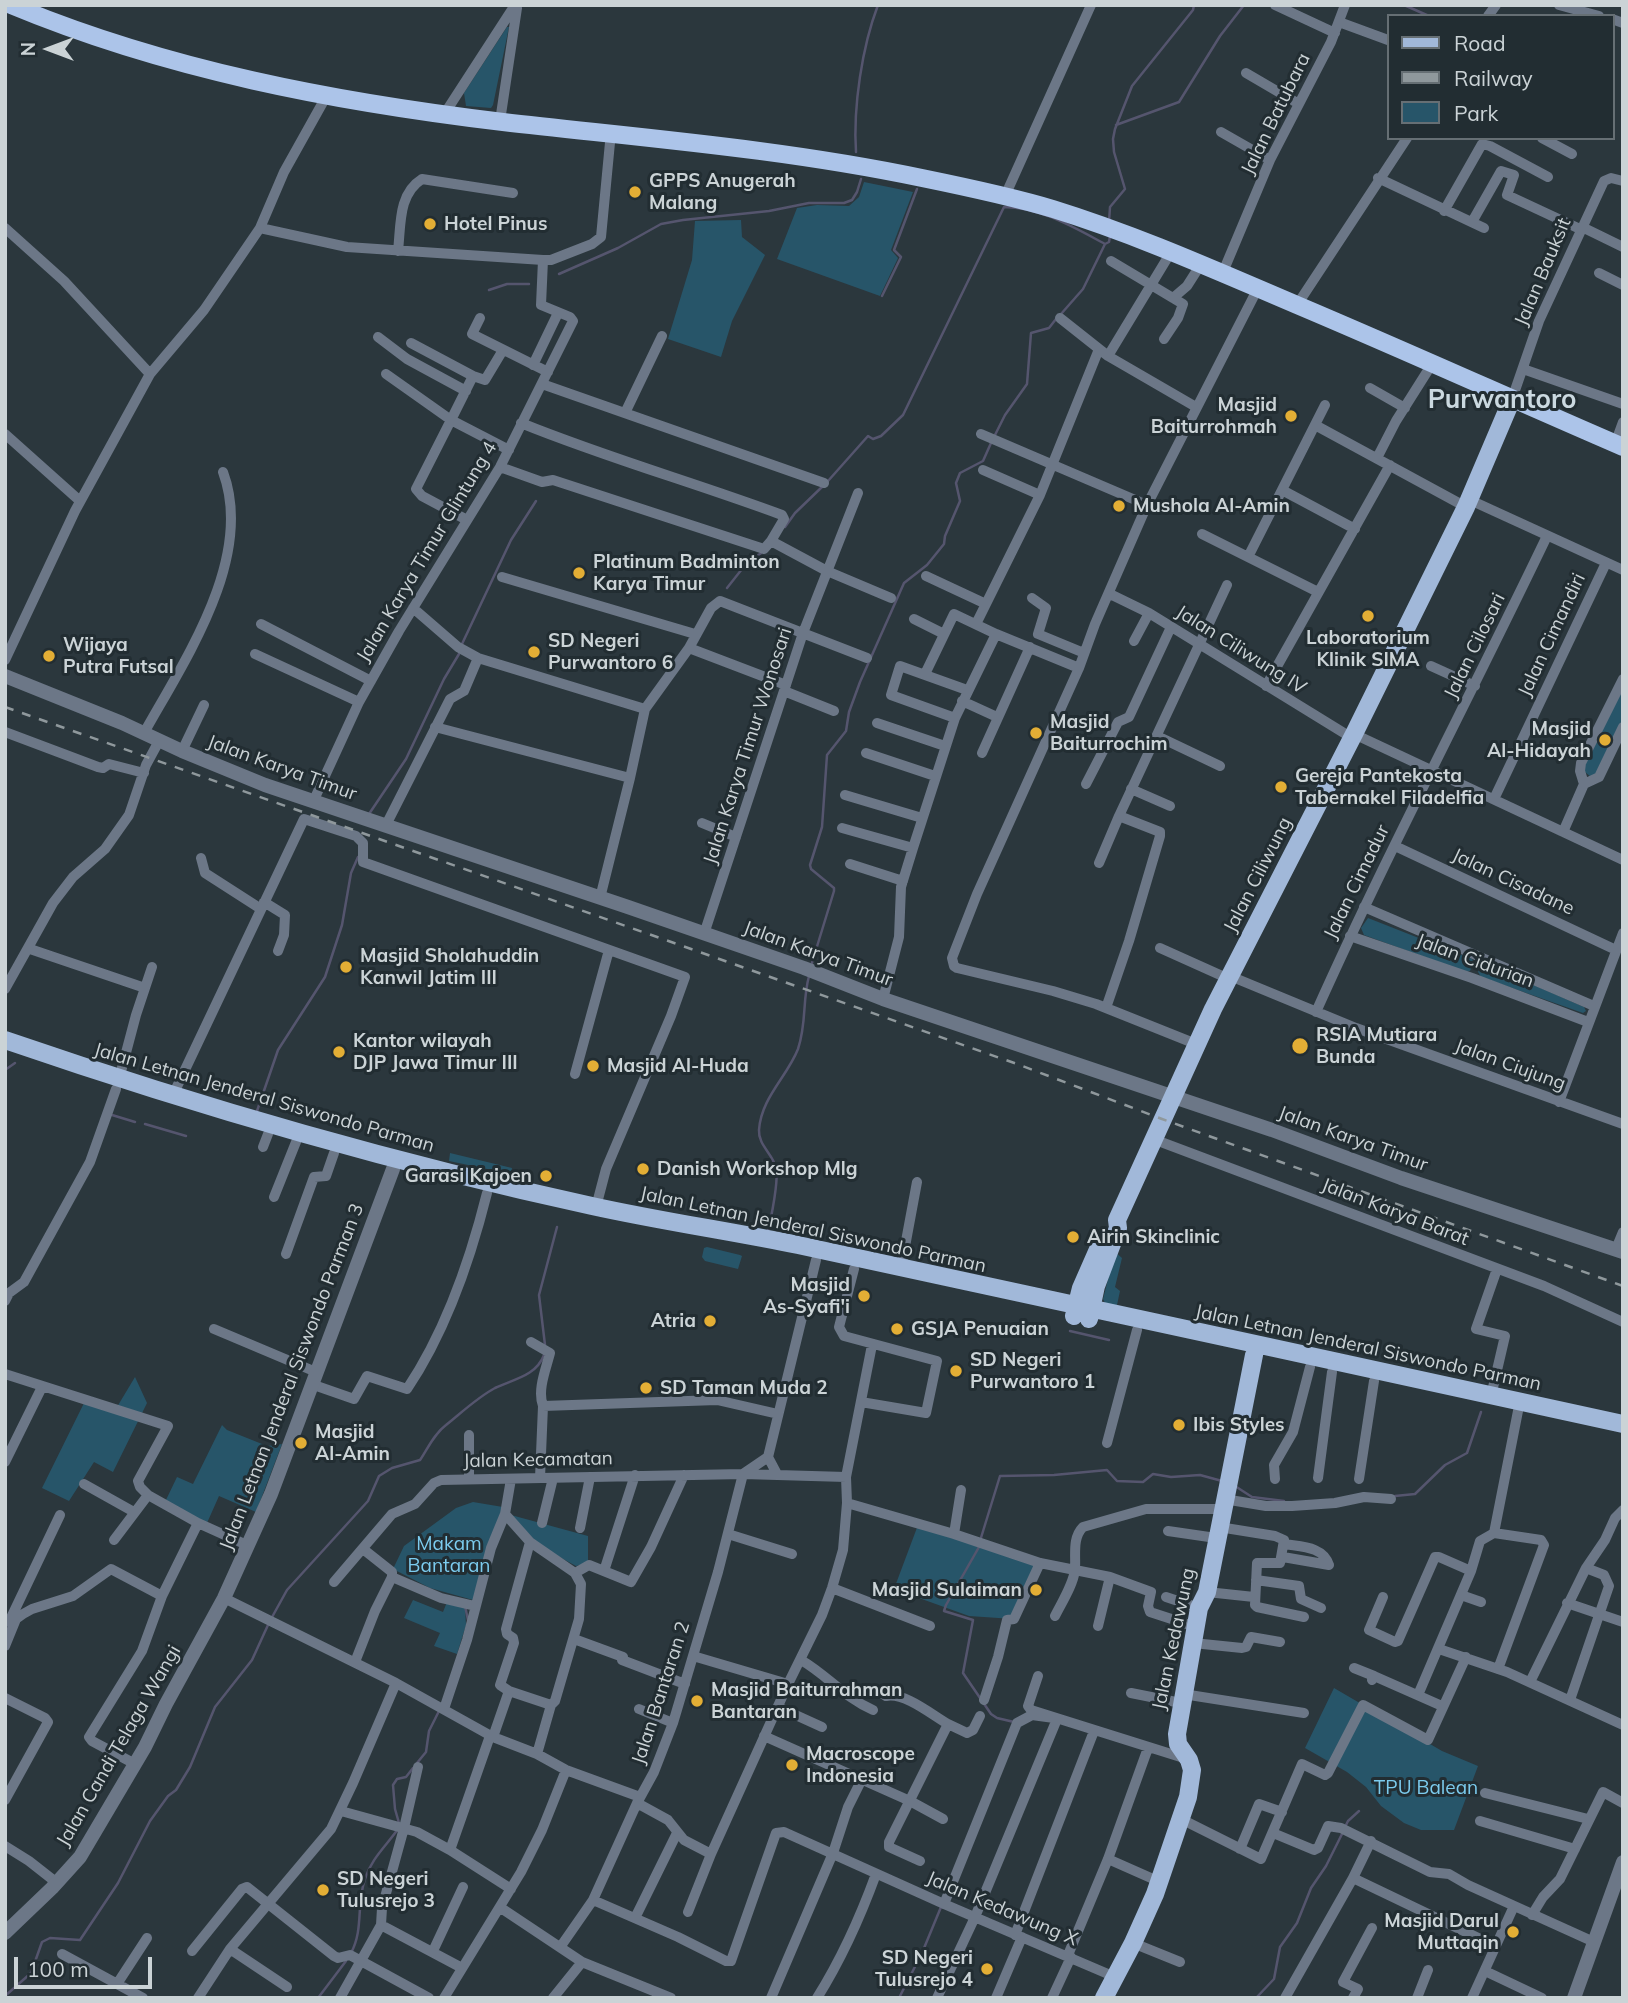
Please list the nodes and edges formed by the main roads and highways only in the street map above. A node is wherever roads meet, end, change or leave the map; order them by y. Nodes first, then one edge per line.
1 (10, 5) edge
2 (1512, 399) junction
3 (1619, 445) edge
4 (5, 1040) edge
5 (5, 1051) edge
6 (117, 1084) junction
7 (625, 1218) junction
8 (692, 1231) junction
9 (1083, 1312) junction
10 (1255, 1355) junction
11 (1623, 1424) edge
12 (1623, 1433) edge
13 (1104, 1998) edge

1 - 2 highway
2 - 3 highway
2 - 9 main road, Jalan Ciliwung
4 - 6 main road, Jalan Letnan Jenderal Siswondo Parman
5 - 6 main road, Jalan Letnan Jenderal Siswondo Parman
6 - 7 main road, Jalan Letnan Jenderal Siswondo Parman
6 - 7 main road, Jalan Letnan Jenderal Siswondo Parman
7 - 8 main road, Jalan Letnan Jenderal Siswondo Parman
8 - 9 main road, Jalan Letnan Jenderal Siswondo Parman
8 - 9 main road, Jalan Letnan Jenderal Siswondo Parman
9 - 10 main road, Jalan Letnan Jenderal Siswondo Parman
9 - 11 main road, Jalan Letnan Jenderal Siswondo Parman
10 - 12 main road, Jalan Letnan Jenderal Siswondo Parman
10 - 13 main road, Jalan Kedawung

